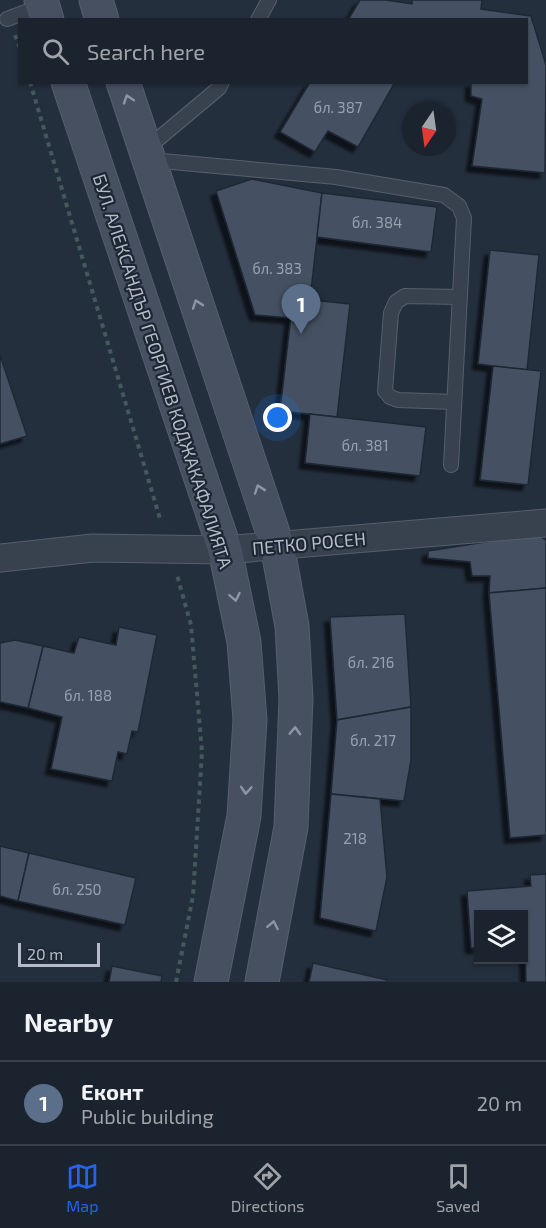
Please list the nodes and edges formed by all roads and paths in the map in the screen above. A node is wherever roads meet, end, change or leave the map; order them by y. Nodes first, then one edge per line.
1 (96, 0) edge
2 (268, 0) edge
3 (43, 8) edge
4 (101, 18) edge
5 (259, 18) edge
6 (7, 19) dead end
7 (69, 84) edge
8 (124, 84) edge
9 (221, 84) edge
10 (147, 155) junction
11 (459, 297) junction
12 (454, 402) junction
13 (451, 465) dead end
14 (546, 523) edge
15 (277, 545) junction
16 (225, 550) junction
17 (0, 558) edge
18 (211, 982) edge
19 (262, 982) edge

1 - 4 main road
2 - 5 lane
3 - 6 lane
7 - 16 main road, БУЛ. АЛЕКСАНДЪР ГЕОРГИЕВ КОДЖАКАФАЛИЯТА
10 -> 8 main road
9 - 10 lane
10 - 11 lane
15 -> 10 main road
11 - 12 lane
11 - 12 lane
12 - 13 lane
14 - 15 street, ПЕТКО РОСЕН
15 - 16 street, ПЕТКО РОСЕН
19 -> 15 main road
16 - 17 street, ПЕТКО РОСЕН
16 -> 18 main road, БУЛ. АЛЕКСАНДЪР ГЕОРГИЕВ КОДЖАКАФАЛИЯТА

